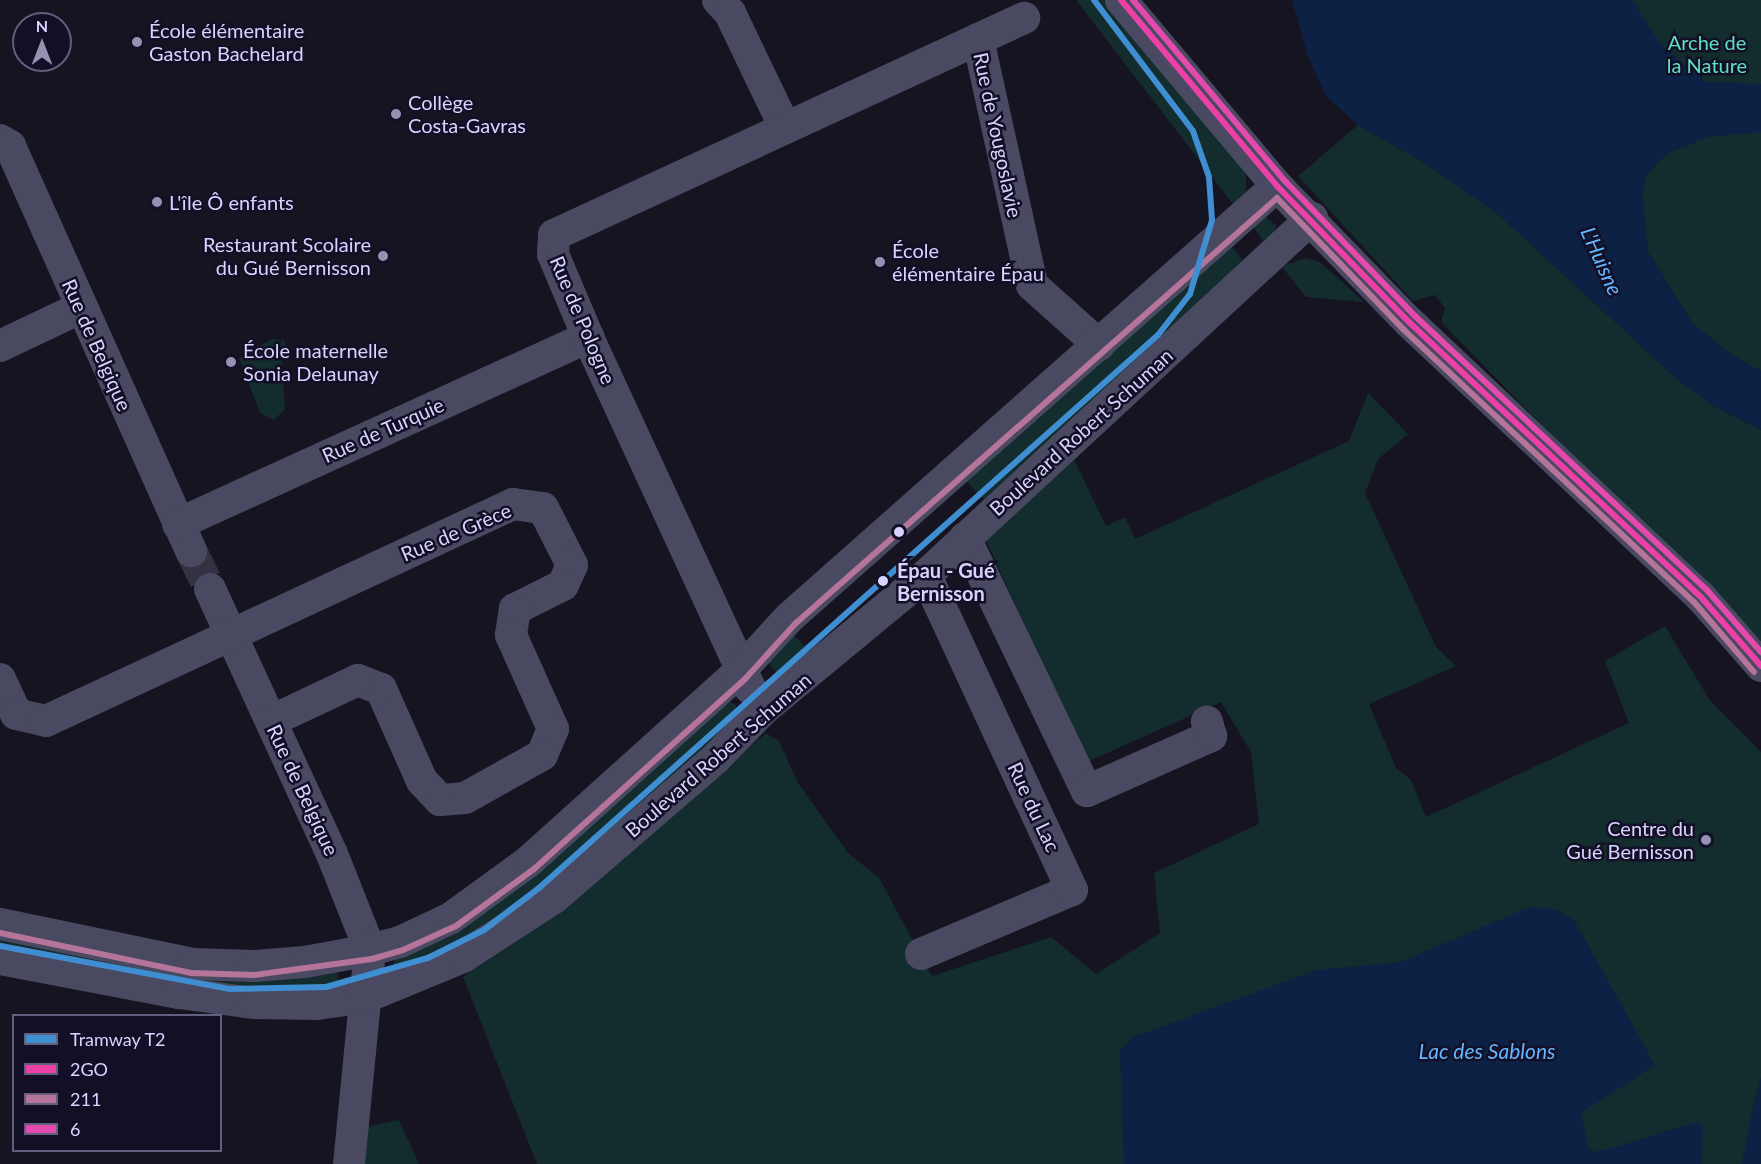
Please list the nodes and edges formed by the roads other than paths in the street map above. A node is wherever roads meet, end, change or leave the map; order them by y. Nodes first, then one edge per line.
1 (718, 0) edge
2 (1121, 0) edge
3 (1024, 18) dead end
4 (978, 39) junction
5 (785, 128) junction
6 (0, 140) edge
7 (10, 175) edge
8 (1277, 186) junction
9 (1312, 218) junction
10 (80, 308) junction
11 (588, 337) junction
12 (1099, 345) junction
13 (0, 346) edge
14 (185, 537) joint
15 (965, 538) junction
16 (926, 575) junction
17 (210, 589) tunnel mouth
18 (232, 634) junction
19 (1761, 666) edge
20 (739, 672) junction
21 (0, 679) edge
22 (764, 709) junction
23 (271, 721) junction
24 (1207, 722) dead end
25 (0, 924) edge
26 (370, 950) junction
27 (921, 954) dead end
28 (0, 959) edge
29 (366, 997) junction
30 (349, 1164) edge

1 - 5 street
2 - 8 street
3 - 4 street, Rue de Pologne
4 - 5 street, Rue de Pologne
4 - 12 street, Rue de Yougoslavie
5 - 11 street, Rue de Pologne
6 - 7 street, Rue de Belgique
7 - 10 street, Rue de Belgique
8 - 9 street
8 - 12 street
9 - 15 street, Boulevard Robert Schuman
9 - 19 street
10 - 13 street
10 - 14 street, Rue de Belgique
11 - 14 street, Rue de Turquie
11 - 20 street, Rue de Pologne
12 - 20 street
15 - 16 street, Boulevard Robert Schuman
15 - 24 street
16 - 22 street, Boulevard Robert Schuman
16 - 27 street, Rue du Lac
17 - 18 street, Rue de Belgique
18 - 21 street
18 - 23 street, Rue de Belgique
18 - 23 street, Rue de Grèce
20 - 22 street, Rue de Pologne
20 - 26 street
22 - 29 street, Boulevard Robert Schuman
23 - 26 street, Rue de Belgique
25 - 26 street
26 - 29 street, Rue de Belgique
28 - 29 street, Boulevard Robert Schuman
29 - 30 street, Rue de Belgique

